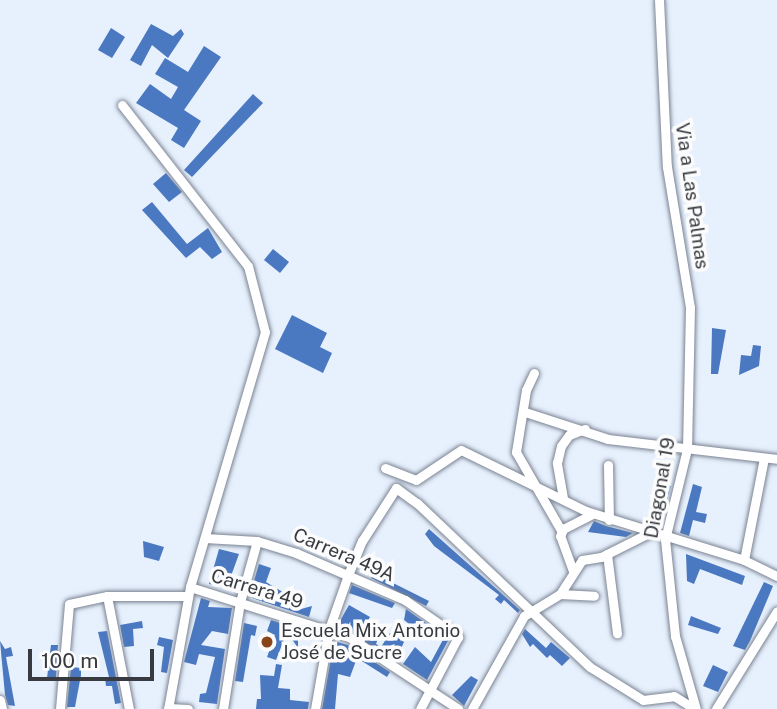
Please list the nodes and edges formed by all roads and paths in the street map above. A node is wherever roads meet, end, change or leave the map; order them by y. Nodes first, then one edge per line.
1 (659, 0) edge
2 (122, 105) dead end
3 (690, 354) joint
4 (534, 373) dead end
5 (524, 412) junction
6 (585, 429) junction
7 (687, 449) junction
8 (764, 458) junction
9 (777, 459) edge
10 (608, 465) dead end
11 (385, 468) dead end
12 (542, 492) junction
13 (563, 498) junction
14 (592, 514) junction
15 (609, 520) junction
16 (562, 532) junction
17 (649, 533) junction
18 (205, 538) junction
19 (665, 538) junction
20 (257, 541) junction
21 (607, 554) junction
22 (744, 561) junction
23 (573, 571) junction
24 (348, 575) junction
25 (777, 576) edge
26 (189, 592) junction
27 (560, 594) junction
28 (107, 596) junction
29 (594, 596) dead end
30 (240, 602) junction
31 (534, 611) junction
32 (777, 611) edge
33 (329, 629) junction
34 (617, 633) dead end
35 (427, 690) junction
36 (0, 700) edge
37 (168, 708) edge
38 (2, 709) edge
39 (60, 709) edge
40 (129, 709) edge
41 (188, 709) edge
42 (223, 709) edge
43 (315, 709) edge
44 (421, 709) edge
45 (458, 709) edge
46 (472, 709) edge
47 (696, 709) edge
48 (716, 709) edge

1 - 3 street, Via a Las Palmas
2 - 18 street
3 - 7 street, Diagonal 19
4 - 5 street
5 - 6 street
5 - 12 street
6 - 7 street
6 - 13 street
7 - 8 street
7 - 19 street, Diagonal 19
8 - 9 street
8 - 22 street
10 - 15 street
11 - 12 street
12 - 13 street
12 - 16 street
13 - 14 street
14 - 15 street
14 - 16 street
15 - 17 street
16 - 23 street
17 - 19 street
17 - 21 street
18 - 20 street, Carrera 49A
18 - 26 street
19 - 22 street
19 - 47 street, Diagonal 19
20 - 24 street, Carrera 49A
20 - 30 street
21 - 23 street
21 - 34 street
22 - 25 street
23 - 27 street
24 - 31 street
24 - 33 street
24 - 35 street, Carrera 49A
26 - 28 street, Carrera 49
26 - 30 street, Carrera 49
26 - 37 street
27 - 29 street
27 - 31 street
28 - 39 street, Carrera 49
28 - 40 street
30 - 33 street, Carrera 49
30 - 42 street
31 - 46 street
31 - 47 street
32 - 48 street
33 - 35 street, Carrera 49
33 - 43 street
35 - 44 street
35 - 45 street, Carrera 49
36 - 38 street
37 - 41 street

